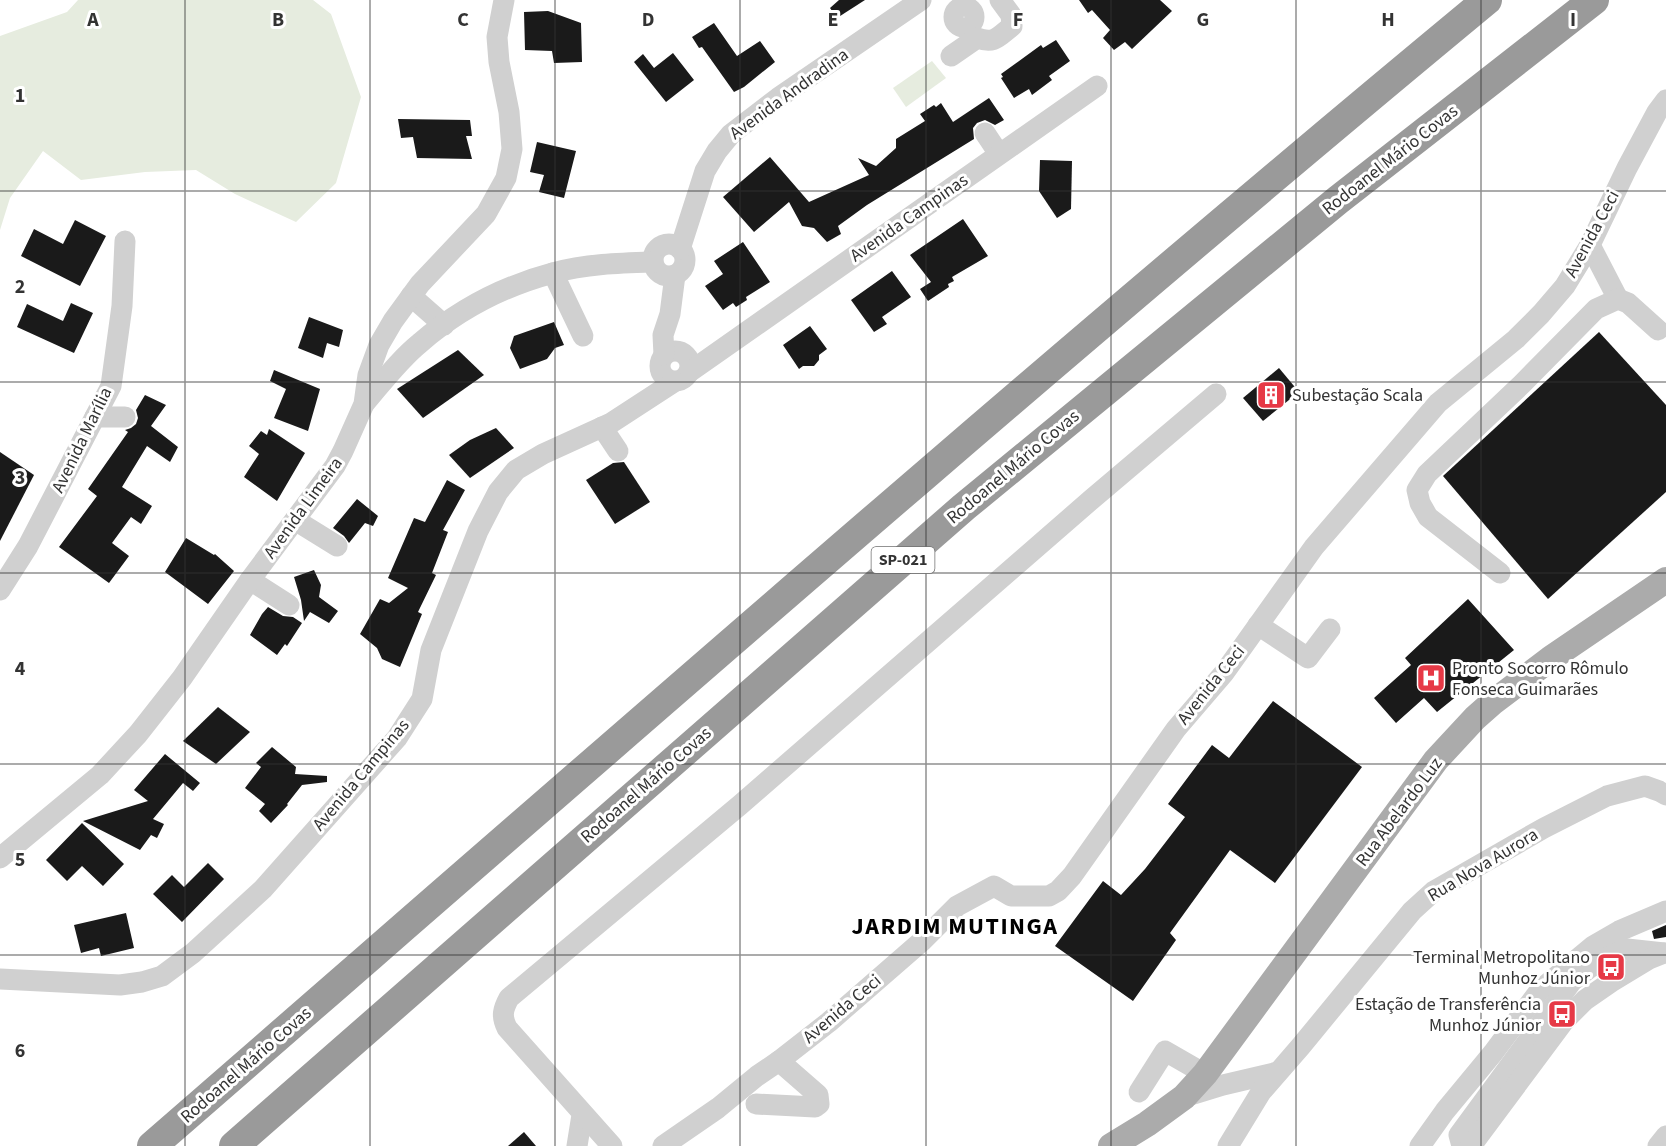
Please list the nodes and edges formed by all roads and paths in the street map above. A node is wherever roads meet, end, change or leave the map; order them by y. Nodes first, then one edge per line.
1 (504, 0) edge
2 (921, 0) edge
3 (1000, 0) edge
4 (1487, 0) edge
5 (1594, 0) edge
6 (951, 56) dead end
7 (1097, 86) dead end
8 (1666, 100) edge
9 (985, 133) dead end
10 (999, 154) junction
11 (125, 241) dead end
12 (1590, 245) junction
13 (680, 249) junction
14 (653, 262) junction
15 (554, 273) junction
16 (675, 275) junction
17 (411, 296) junction
18 (1618, 299) junction
19 (444, 325) junction
20 (1658, 330) dead end
21 (583, 336) dead end
22 (675, 365) junction
23 (1216, 394) dead end
24 (364, 404) junction
25 (95, 417) junction
26 (125, 417) dead end
27 (602, 428) junction
28 (618, 451) dead end
29 (295, 520) junction
30 (337, 546) dead end
31 (1500, 573) dead end
32 (250, 580) junction
33 (1666, 580) edge
34 (0, 590) edge
35 (289, 605) dead end
36 (1258, 625) junction
37 (1330, 629) dead end
38 (1666, 795) edge
39 (0, 858) edge
40 (1666, 911) edge
41 (1665, 952) edge
42 (0, 979) edge
43 (780, 1061) junction
44 (1278, 1072) junction
45 (1205, 1074) junction
46 (1244, 1079) junction
47 (1139, 1092) dead end
48 (1184, 1097) junction
49 (756, 1104) dead end
50 (1251, 1108) junction
51 (582, 1114) junction
52 (1666, 1136) edge
53 (152, 1146) edge
54 (234, 1146) edge
55 (577, 1146) edge
56 (612, 1146) edge
57 (663, 1146) edge
58 (1111, 1146) edge
59 (1228, 1146) edge
60 (1420, 1146) edge
61 (1462, 1146) edge
62 (1471, 1146) edge
63 (1658, 1146) edge

1 - 17 street, Avenida Limeira
2 - 13 street, Avenida Andradina
3 - 6 street
4 - 53 highway, Rodoanel Mário Covas / SP-021
5 - 54 highway, Rodoanel Mário Covas / SP-021
7 - 10 street, Avenida Campinas
8 - 12 street, Avenida Ceci
9 - 10 street
10 - 22 street, Avenida Campinas
11 - 25 street, Avenida Marília
12 - 18 street
12 - 36 street, Avenida Ceci
13 - 14 street
13 - 16 street
14 - 15 street
14 - 16 street
15 - 19 street
15 - 21 street
16 - 22 street
17 - 19 street
17 - 24 street, Avenida Limeira
18 - 20 street
18 - 31 street
19 - 24 street
22 - 27 street, Avenida Campinas
23 - 51 street
24 - 29 street, Avenida Limeira
25 - 26 street
25 - 34 street, Avenida Marília
27 - 28 street
27 - 42 street, Avenida Campinas
29 - 30 street
29 - 32 street, Avenida Limeira
32 - 35 street
32 - 39 street, Avenida Limeira
33 - 45 main road, Rua Abelardo Luz
36 - 37 street
36 - 43 street, Avenida Ceci
38 - 44 street, Rua Nova Aurora
40 - 60 street
41 - 61 street
41 - 62 street
43 - 49 street
43 - 57 street, Avenida Ceci
44 - 46 street, Rua Abelardo Luz
44 - 50 street, Rua Nova Aurora
45 - 47 street
45 - 48 main road, Rua Abelardo Luz
46 - 48 street, Rua Abelardo Luz
46 - 50 street
48 - 58 main road, Rua Abelardo Luz
50 - 59 street, Rua Nova Aurora
51 - 55 street
51 - 56 street
52 - 63 street

